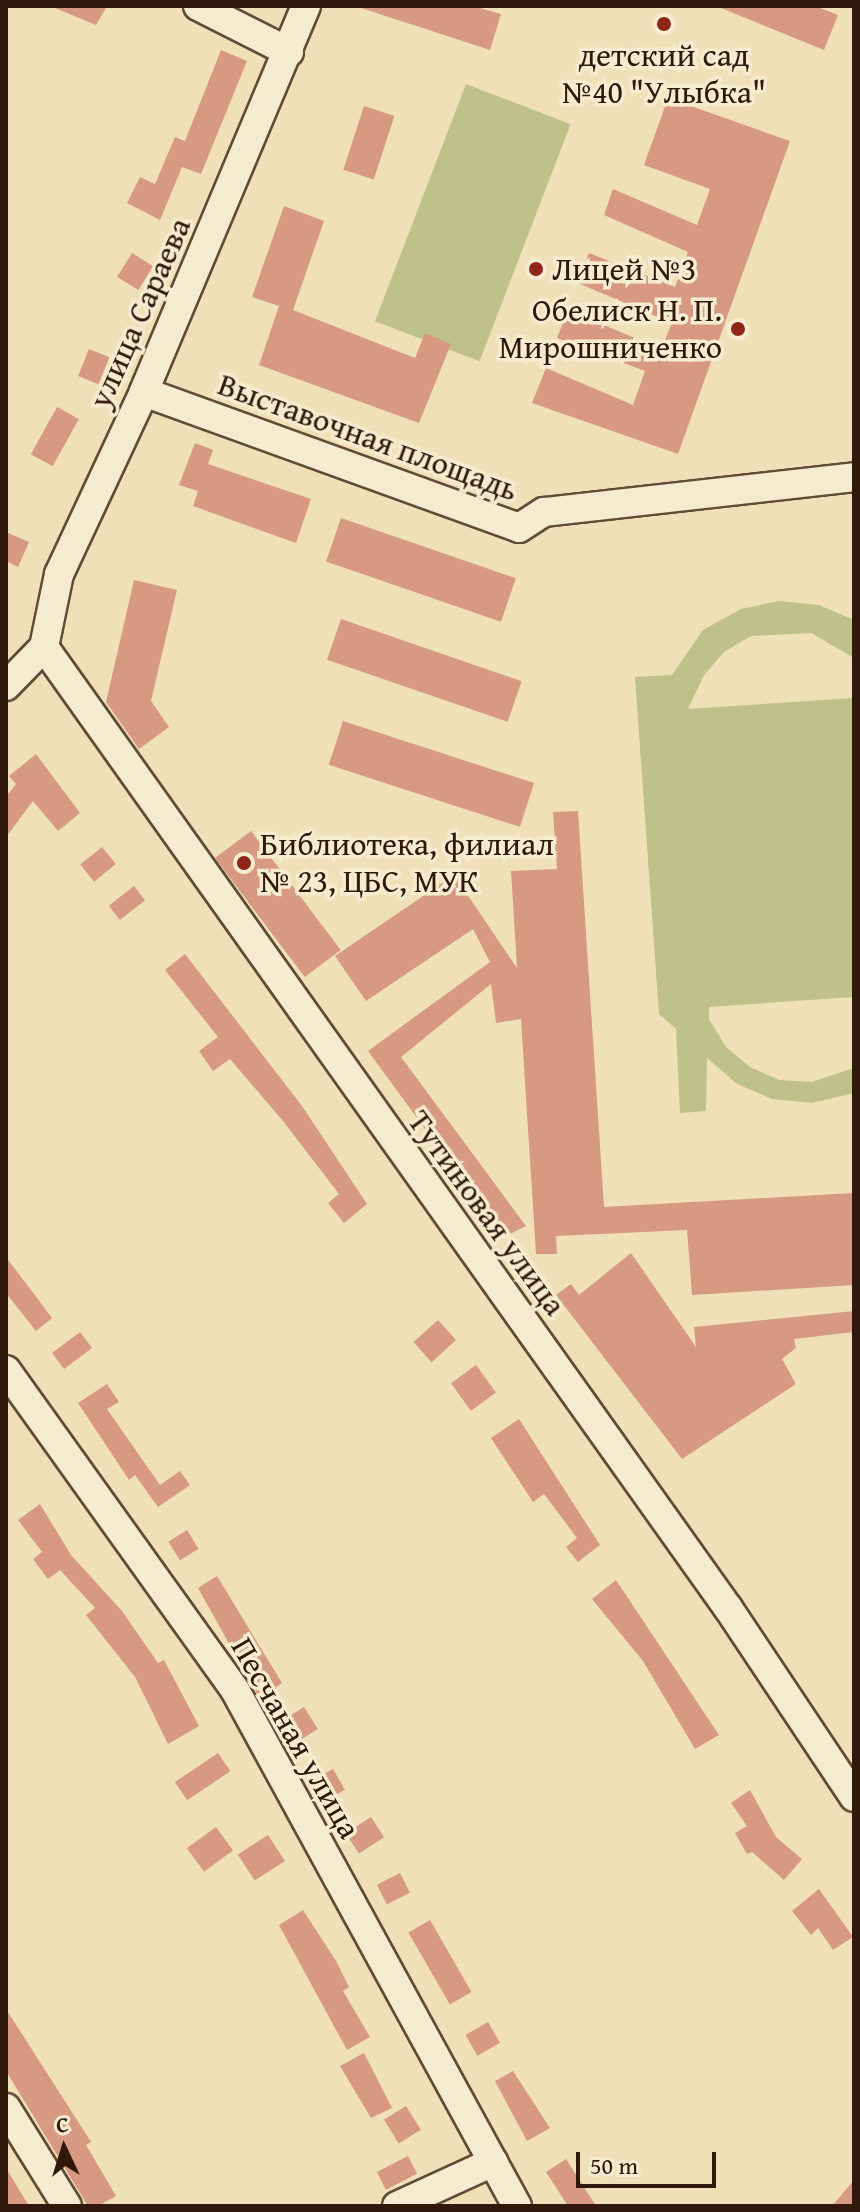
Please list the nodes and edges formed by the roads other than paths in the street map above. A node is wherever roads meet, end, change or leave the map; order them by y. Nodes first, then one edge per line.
1 (198, 6) edge
2 (306, 6) edge
3 (289, 52) junction
4 (144, 392) junction
5 (854, 477) edge
6 (44, 647) junction
7 (6, 686) edge
8 (6, 1370) edge
9 (854, 1797) edge
10 (6, 2108) edge
11 (493, 2162) junction
12 (67, 2206) edge
13 (397, 2206) edge
14 (517, 2206) edge

1 - 3 street
2 - 3 street, улица Сараева
3 - 4 street, улица Сараева
4 - 5 street, Выставочная площадь
4 - 6 street, улица Сараева
6 - 7 street
6 - 9 street, Тутиновая улица
8 - 11 street, Песчаная улица
10 - 12 street
11 - 13 street
11 - 14 street, Песчаная улица

